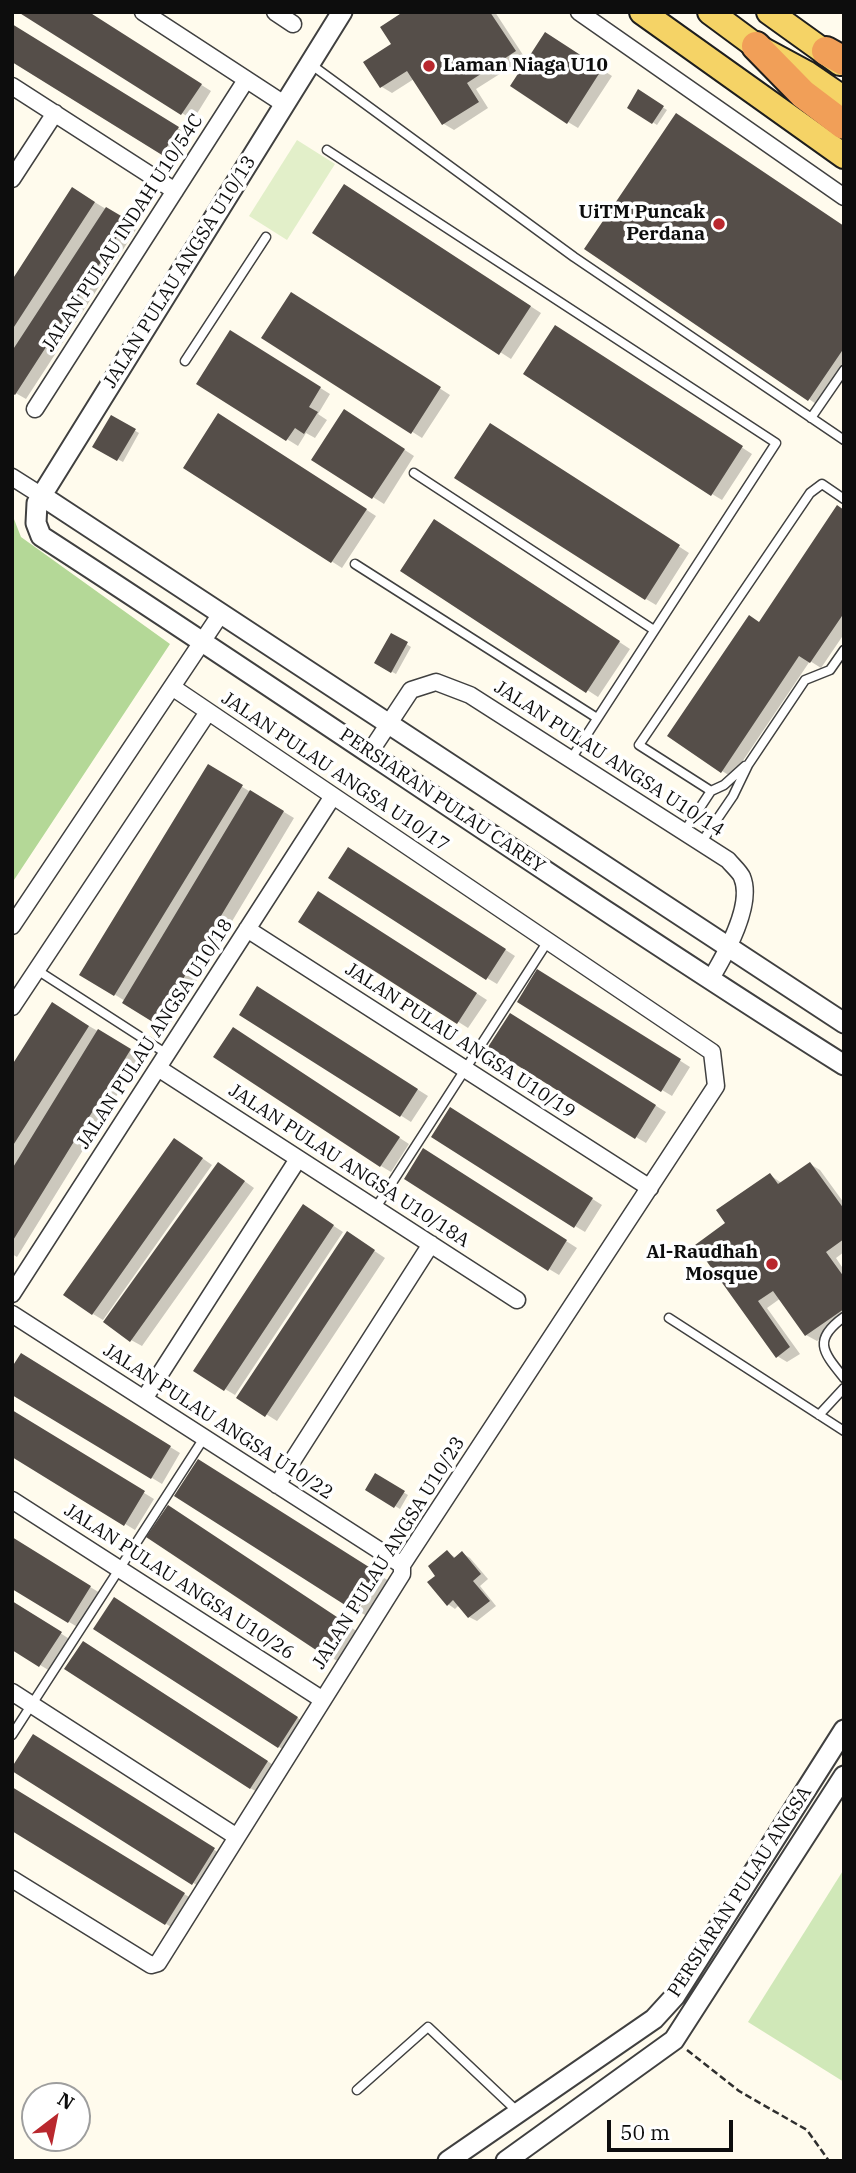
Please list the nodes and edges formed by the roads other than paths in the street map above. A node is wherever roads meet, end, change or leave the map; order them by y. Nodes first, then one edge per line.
1 (143, 12) edge
2 (275, 12) edge
3 (342, 12) edge
4 (579, 12) edge
5 (642, 12) edge
6 (710, 12) edge
7 (769, 12) edge
8 (293, 23) dead end
9 (757, 46) junction
10 (838, 59) edge
11 (309, 63) junction
12 (246, 80) junction
13 (12, 86) edge
14 (844, 99) edge
15 (284, 104) junction
16 (55, 113) junction
17 (844, 125) edge
18 (327, 150) dead end
19 (844, 156) edge
20 (12, 179) edge
21 (174, 191) junction
22 (844, 197) edge
23 (266, 237) dead end
24 (185, 361) dead end
25 (844, 370) edge
26 (35, 410) dead end
27 (811, 418) junction
28 (844, 440) edge
29 (414, 473) dead end
30 (12, 477) edge
31 (42, 496) junction
32 (844, 499) edge
33 (41, 536) joint
34 (355, 564) dead end
35 (220, 615) junction
36 (654, 630) junction
37 (203, 641) junction
38 (844, 650) edge
39 (172, 687) junction
40 (208, 712) junction
41 (597, 718) junction
42 (389, 724) junction
43 (370, 752) junction
44 (571, 759) junction
45 (748, 765) junction
46 (711, 791) junction
47 (333, 796) junction
48 (684, 832) junction
49 (701, 843) junction
50 (12, 926) edge
51 (247, 929) junction
52 (548, 941) junction
53 (729, 948) junction
54 (37, 970) junction
55 (710, 980) junction
56 (12, 1007) edge
57 (844, 1023) edge
58 (712, 1052) joint
59 (167, 1054) junction
60 (844, 1065) edge
61 (158, 1069) junction
62 (465, 1069) junction
63 (298, 1159) junction
64 (650, 1188) junction
65 (375, 1209) junction
66 (431, 1244) junction
67 (12, 1294) edge
68 (517, 1300) dead end
69 (12, 1314) edge
70 (844, 1317) edge
71 (669, 1318) dead end
72 (844, 1378) edge
73 (844, 1388) edge
74 (144, 1399) junction
75 (819, 1415) junction
76 (844, 1431) edge
77 (204, 1438) junction
78 (277, 1485) junction
79 (12, 1500) edge
80 (402, 1565) junction
81 (119, 1569) junction
82 (12, 1692) edge
83 (323, 1700) junction
84 (32, 1705) junction
85 (844, 1730) edge
86 (12, 1735) edge
87 (844, 1776) edge
88 (237, 1837) junction
89 (12, 1879) edge
90 (654, 2019) junction
91 (674, 2040) junction
92 (357, 2091) dead end
93 (518, 2112) junction
94 (448, 2161) edge
95 (506, 2161) edge

1 - 12 street
2 - 8 street
3 - 11 street, JALAN PULAU ANGSA U10/13
4 - 22 street
5 - 19 main road
6 - 9 main road
7 - 10 main road
9 - 14 main road
9 - 17 highway
11 - 15 street, JALAN PULAU ANGSA U10/13
11 - 27 lane
12 - 15 street
12 - 21 street, JALAN PULAU INDAH U10/54C
13 - 16 street
15 - 31 street, JALAN PULAU ANGSA U10/13
16 - 20 street
16 - 21 street
18 - 36 lane
21 - 26 street, JALAN PULAU INDAH U10/54C
23 - 24 lane
25 - 27 lane
27 - 28 lane
29 - 36 lane
30 - 31 street
31 - 33 street, JALAN PULAU ANGSA U10/13
31 - 35 street, PERSIARAN PULAU CAREY
32 - 46 lane
33 - 37 street, PERSIARAN PULAU CAREY
34 - 41 lane
35 - 37 street
35 - 42 street, PERSIARAN PULAU CAREY
36 - 41 lane
37 - 39 street
37 - 43 street, PERSIARAN PULAU CAREY
38 - 45 lane
39 - 40 street, JALAN PULAU ANGSA U10/17
39 - 50 street
40 - 47 street, JALAN PULAU ANGSA U10/17
40 - 54 street
41 - 44 lane
42 - 43 street, JALAN PULAU ANGSA U10/14
42 - 44 street, JALAN PULAU ANGSA U10/14
42 - 53 street, PERSIARAN PULAU CAREY
43 - 55 street, PERSIARAN PULAU CAREY
44 - 48 street, JALAN PULAU ANGSA U10/14
45 - 46 lane
45 - 49 lane
46 - 48 lane
47 - 51 street, JALAN PULAU ANGSA U10/18
47 - 52 street, JALAN PULAU ANGSA U10/17
48 - 49 street, JALAN PULAU ANGSA U10/14
49 - 53 street, JALAN PULAU ANGSA U10/14
51 - 59 street, JALAN PULAU ANGSA U10/18
51 - 62 street, JALAN PULAU ANGSA U10/19
52 - 58 street, JALAN PULAU ANGSA U10/17
52 - 62 lane
53 - 55 street, JALAN PULAU ANGSA U10/14
53 - 57 street, PERSIARAN PULAU CAREY
54 - 56 street
54 - 59 lane
55 - 60 street, PERSIARAN PULAU CAREY
58 - 64 street, JALAN PULAU ANGSA U10/23
59 - 61 street, JALAN PULAU ANGSA U10/18
61 - 63 street, JALAN PULAU ANGSA U10/18A
61 - 67 street, JALAN PULAU ANGSA U10/18
62 - 64 street, JALAN PULAU ANGSA U10/19
62 - 65 lane
63 - 65 street, JALAN PULAU ANGSA U10/18A
63 - 74 street
64 - 80 street, JALAN PULAU ANGSA U10/23
65 - 66 street, JALAN PULAU ANGSA U10/18A
66 - 68 street, JALAN PULAU ANGSA U10/18A
66 - 78 street
69 - 74 street, JALAN PULAU ANGSA U10/22
70 - 72 lane
71 - 75 lane
73 - 75 lane
74 - 77 street, JALAN PULAU ANGSA U10/22
75 - 76 lane
77 - 78 street, JALAN PULAU ANGSA U10/22
77 - 81 lane
78 - 80 street, JALAN PULAU ANGSA U10/22
79 - 81 street, JALAN PULAU ANGSA U10/26
80 - 83 street, JALAN PULAU ANGSA U10/23
81 - 83 street, JALAN PULAU ANGSA U10/26
81 - 84 lane
82 - 84 street
83 - 88 street, JALAN PULAU ANGSA U10/23
84 - 86 lane
84 - 88 street
85 - 90 street, PERSIARAN PULAU ANGSA
87 - 91 street, PERSIARAN PULAU ANGSA
88 - 89 street, JALAN PULAU ANGSA U10/23
90 - 91 street
90 - 93 street, PERSIARAN PULAU ANGSA
91 - 95 street, PERSIARAN PULAU ANGSA
92 - 93 lane
93 - 94 street, PERSIARAN PULAU ANGSA

